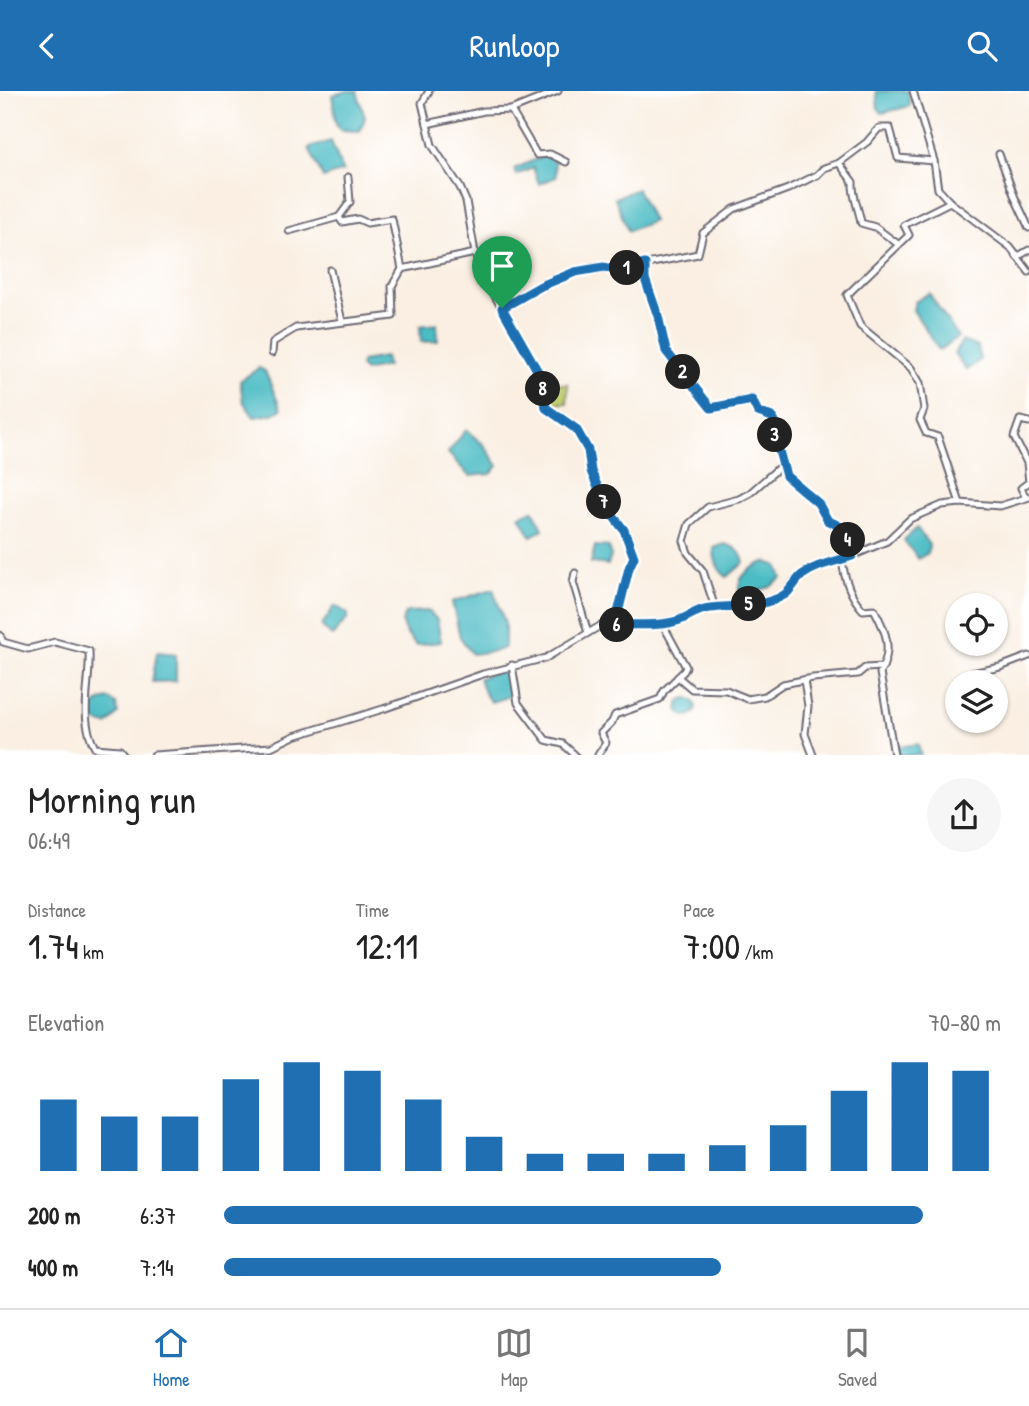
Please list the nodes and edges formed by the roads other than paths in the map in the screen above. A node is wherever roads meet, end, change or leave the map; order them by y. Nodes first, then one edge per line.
1 (429, 91) edge
2 (558, 91) edge
3 (913, 91) edge
4 (511, 110) junction
5 (426, 124) junction
6 (999, 154) dead end
7 (934, 160) junction
8 (566, 162) dead end
9 (839, 163) junction
10 (348, 177) dead end
11 (950, 202) junction
12 (339, 217) junction
13 (1028, 224) edge
14 (289, 231) dead end
15 (898, 244) junction
16 (1029, 250) edge
17 (475, 253) junction
18 (1017, 257) junction
19 (645, 264) junction
20 (402, 269) junction
21 (330, 270) dead end
22 (1029, 272) edge
23 (502, 308) junction
24 (342, 321) junction
25 (272, 353) dead end
26 (1029, 422) edge
27 (783, 464) junction
28 (1027, 498) edge
29 (960, 503) junction
30 (852, 556) junction
31 (842, 559) junction
32 (575, 573) dead end
33 (715, 608) junction
34 (662, 623) junction
35 (615, 625) junction
36 (588, 633) junction
37 (0, 635) edge
38 (1029, 656) edge
39 (512, 665) junction
40 (883, 667) junction
41 (986, 670) edge
42 (678, 677) junction
43 (804, 680) junction
44 (238, 752) edge
45 (124, 755) edge
46 (154, 755) edge
47 (575, 755) edge
48 (598, 755) edge
49 (813, 755) edge
50 (894, 755) edge

1 - 5 street
2 - 4 street
3 - 7 street
4 - 5 street
4 - 8 street
5 - 17 street
6 - 13 street
7 - 9 street
7 - 11 street
9 - 15 street
9 - 19 street
10 - 12 street
11 - 15 street
11 - 18 street
12 - 14 street
12 - 20 street
15 - 29 street
16 - 18 street
17 - 20 street
17 - 23 street
18 - 22 street
19 - 23 street
19 - 27 street
20 - 24 street
21 - 24 street
23 - 35 street
24 - 25 street
26 - 28 street
27 - 30 street
27 - 33 street
28 - 29 street
29 - 30 street
30 - 31 street
31 - 33 street
31 - 40 street
32 - 36 street
33 - 34 street
34 - 35 street
34 - 42 street
35 - 36 street
36 - 39 street
37 - 45 street
38 - 41 street
39 - 44 street
39 - 47 street
40 - 43 street
40 - 50 street
42 - 43 street
42 - 48 street
43 - 49 street
44 - 46 street

